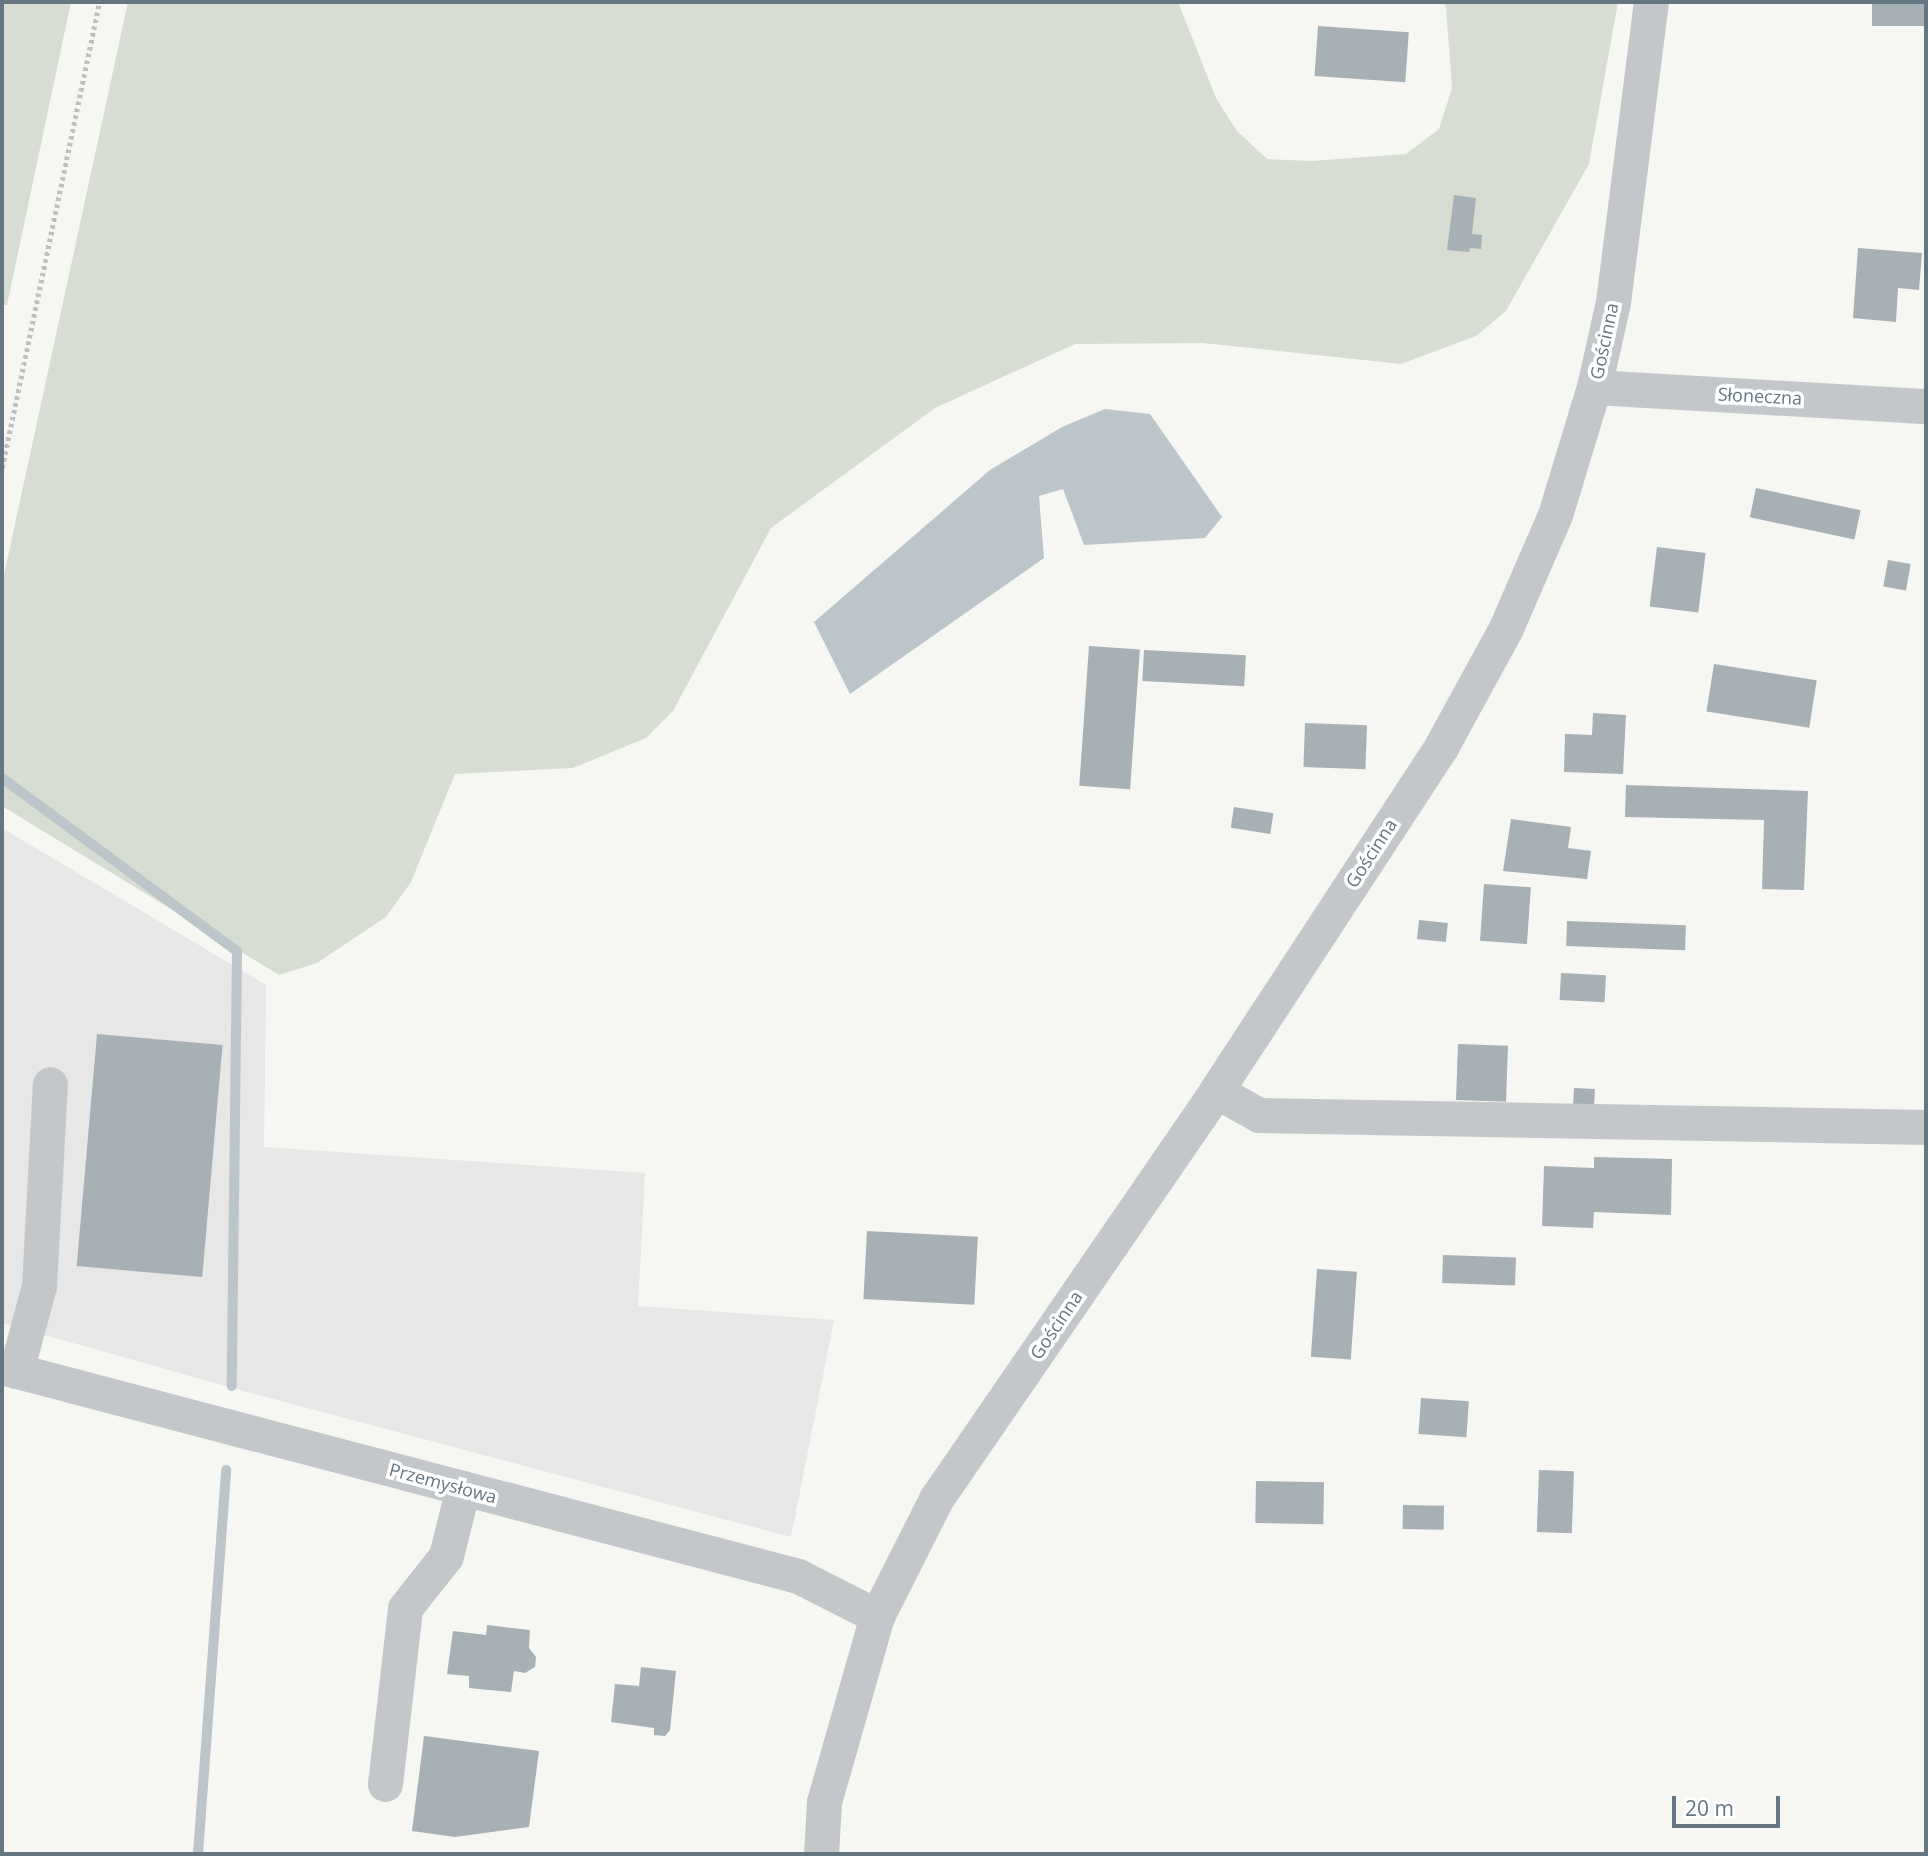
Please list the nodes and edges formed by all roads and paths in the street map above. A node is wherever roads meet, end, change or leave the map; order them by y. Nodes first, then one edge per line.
1 (99, 2) edge
2 (1651, 2) edge
3 (1594, 387) junction
4 (1926, 406) edge
5 (2, 468) edge
6 (50, 1084) dead end
7 (1216, 1091) junction
8 (1926, 1127) edge
9 (9, 1369) edge
10 (463, 1488) junction
11 (877, 1616) junction
12 (385, 1784) dead end
13 (821, 1854) edge

1 - 5 path
2 - 3 street, Gościnna
3 - 4 street, Słoneczna
3 - 7 street, Gościnna
6 - 9 street
7 - 8 street
7 - 11 street, Gościnna
9 - 10 street, Przemysłowa
10 - 11 street, Przemysłowa
10 - 12 street
11 - 13 street, Gościnna

